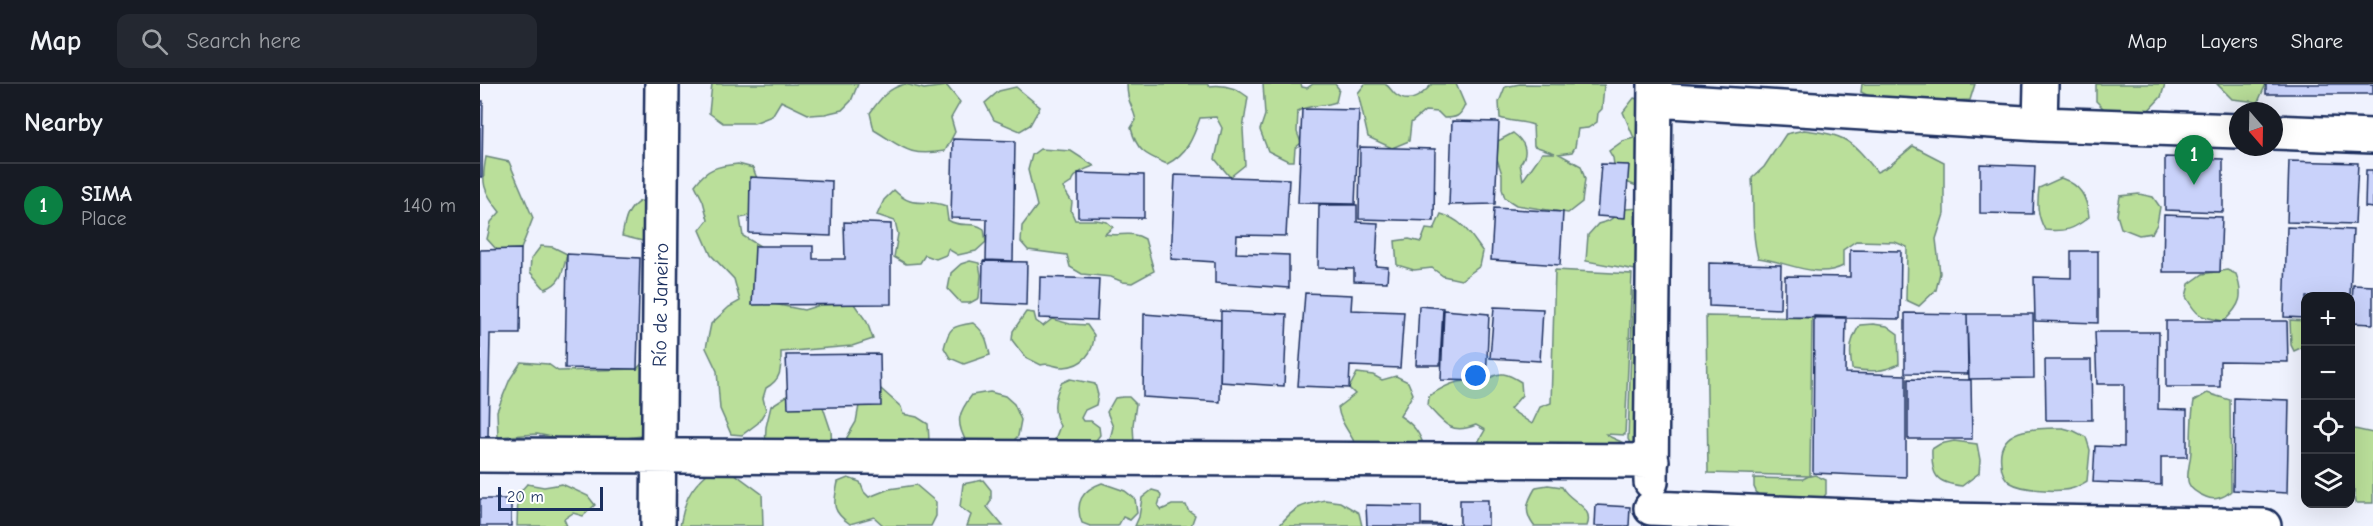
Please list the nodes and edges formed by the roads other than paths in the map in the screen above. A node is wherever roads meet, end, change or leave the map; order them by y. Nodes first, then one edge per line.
1 (662, 84) edge
2 (2041, 84) edge
3 (1655, 92) edge
4 (2040, 124) junction
5 (2229, 131) edge
6 (2283, 132) edge
7 (2373, 136) edge
8 (480, 455) edge
9 (658, 455) junction
10 (1652, 461) junction
11 (1650, 517) edge
12 (658, 526) edge
13 (2264, 526) edge

1 - 9 street, Río de Janeiro
2 - 4 street
3 - 4 street
3 - 10 street
4 - 5 street
6 - 7 street
8 - 9 street
9 - 10 street
9 - 12 street, Río de Janeiro
10 - 11 street
11 - 13 street

